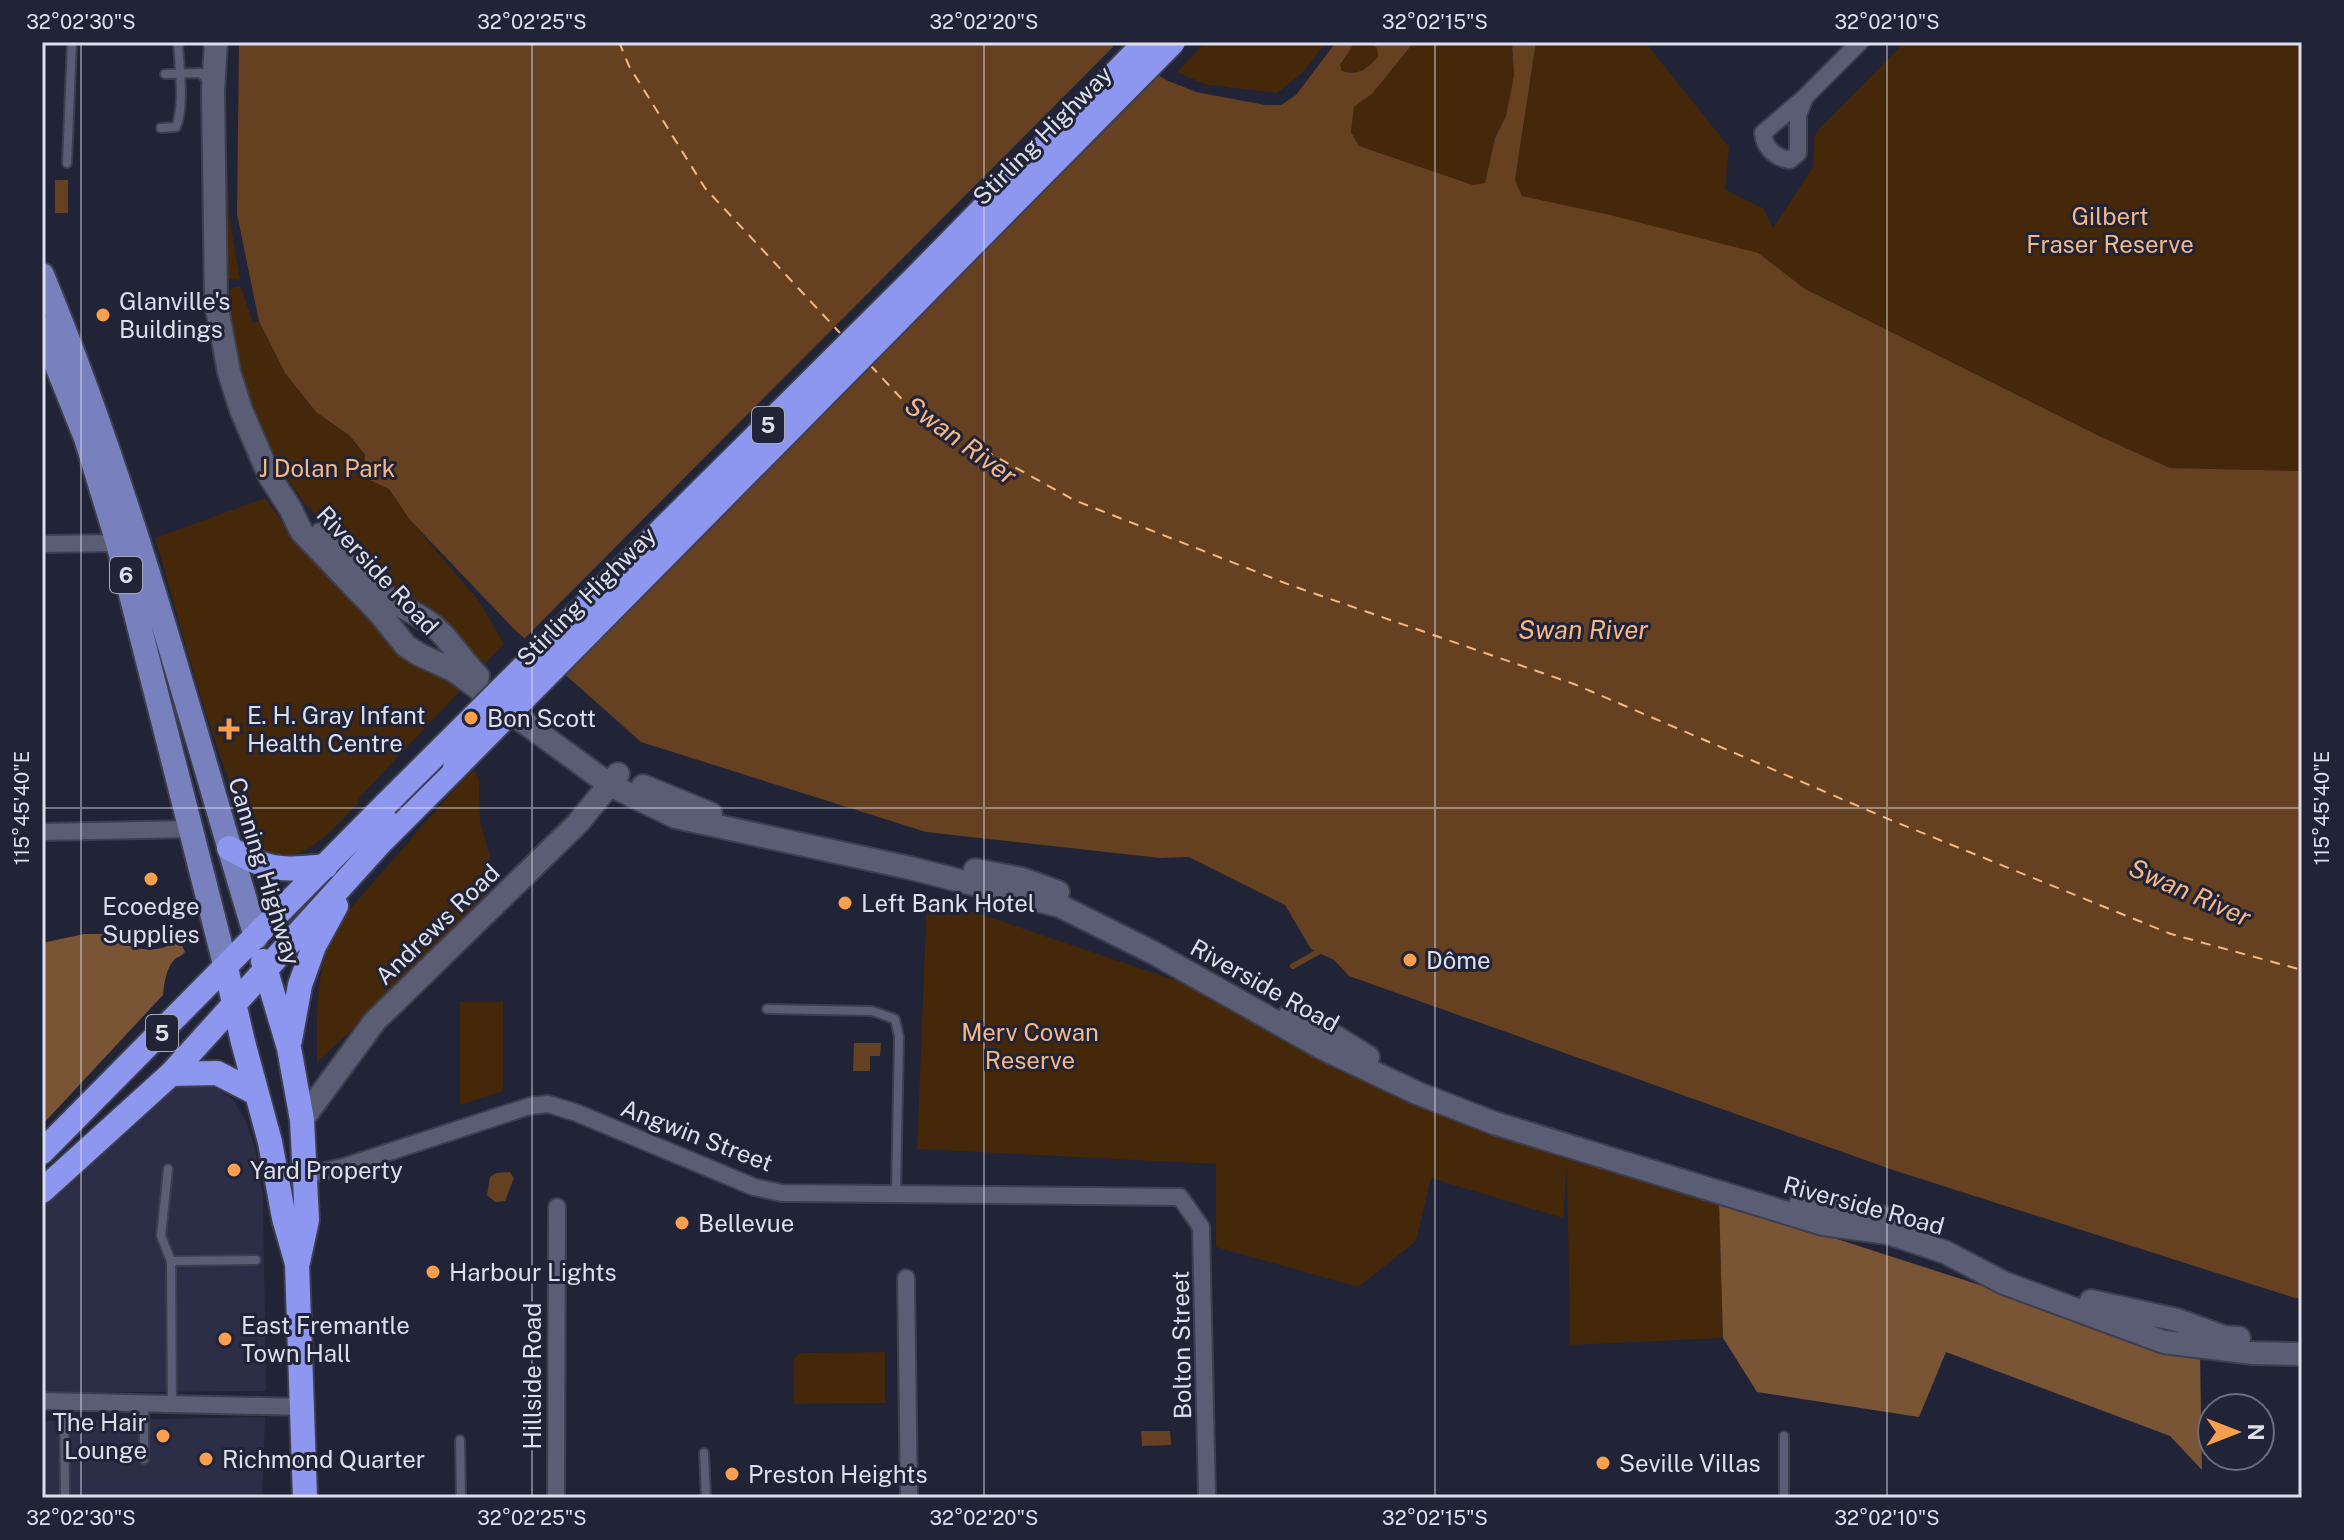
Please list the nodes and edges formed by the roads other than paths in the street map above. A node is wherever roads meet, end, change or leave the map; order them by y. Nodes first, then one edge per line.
1 (72, 42) edge
2 (178, 42) edge
3 (205, 42) edge
4 (216, 42) edge
5 (1146, 42) edge
6 (1173, 42) edge
7 (1860, 42) edge
8 (181, 73) junction
9 (165, 74) dead end
10 (213, 90) junction
11 (1805, 97) dead end
12 (161, 128) dead end
13 (67, 163) dead end
14 (42, 275) edge
15 (42, 328) edge
16 (290, 508) junction
17 (127, 539) junction
18 (42, 544) edge
19 (614, 779) junction
20 (395, 812) junction
21 (190, 829) junction
22 (42, 832) edge
23 (229, 848) junction
24 (336, 874) junction
25 (256, 937) junction
26 (226, 968) junction
27 (267, 971) junction
28 (235, 1006) junction
29 (767, 1009) dead end
30 (289, 1048) junction
31 (171, 1074) junction
32 (256, 1093) junction
33 (302, 1120) junction
34 (42, 1152) edge
35 (168, 1169) dead end
36 (306, 1175) junction
37 (42, 1191) edge
38 (896, 1193) junction
39 (1180, 1197) joint
40 (557, 1207) dead end
41 (256, 1260) dead end
42 (171, 1261) junction
43 (297, 1264) junction
44 (906, 1278) dead end
45 (2302, 1342) edge
46 (2302, 1354) edge
47 (64, 1400) junction
48 (42, 1401) edge
49 (144, 1405) junction
50 (172, 1406) junction
51 (304, 1407) junction
52 (1784, 1436) dead end
53 (460, 1440) dead end
54 (704, 1453) dead end
55 (144, 1459) dead end
56 (65, 1498) edge
57 (305, 1498) edge
58 (461, 1498) edge
59 (556, 1498) edge
60 (706, 1498) edge
61 (909, 1498) edge
62 (1207, 1498) edge
63 (1784, 1498) edge

1 - 13 lane
2 - 8 lane
3 - 10 street, Riverside Road
4 - 10 street, Riverside Road
5 - 20 highway, Stirling Highway / 5, bridge
6 - 20 highway, Stirling Highway / 5, bridge
7 - 11 street
8 - 9 lane
8 - 10 lane
8 - 12 lane
10 - 16 street, Riverside Road
14 - 17 main road, Canning Highway / 6
15 - 17 main road, Canning Highway / 6
16 - 19 street, Riverside Road
16 - 19 street, Riverside Road
17 - 18 street
17 - 21 main road, Canning Highway / 6
17 - 23 main road, Canning Highway / 6
19 - 33 street, Andrews Road
19 - 45 street, Riverside Road
19 - 46 street, Riverside Road
20 - 24 highway, Stirling Highway / 5
21 - 22 street
21 - 26 main road, Canning Highway / 6
23 - 24 highway
23 - 25 main road, Canning Highway / 6
24 - 25 highway, Stirling Highway / 5
24 - 27 highway, Stirling Highway / 5
24 - 30 highway
25 - 26 highway, Stirling Highway / 5
25 - 27 highway, Canning Highway / 6
26 - 28 highway, Canning Highway / 6
26 - 34 highway, Stirling Highway / 5
27 - 28 highway, Stirling Highway / 5
27 - 30 highway, Canning Highway / 6
28 - 31 highway, Stirling Highway / 5
28 - 32 highway, Canning Highway / 6
29 - 38 lane
30 - 33 highway, Canning Highway / 6
31 - 32 highway
31 - 37 highway, Stirling Highway / 5
32 - 43 highway, Canning Highway / 6
33 - 36 highway, Canning Highway / 6
35 - 42 lane
36 - 38 street, Angwin Street
36 - 43 highway, Canning Highway / 6
38 - 39 street, Angwin Street
39 - 62 street, Bolton Street
40 - 59 street, Hillside Road
41 - 42 lane
42 - 50 lane
43 - 51 highway, Canning Highway / 6
44 - 61 street
47 - 48 street
47 - 49 street
47 - 56 lane
49 - 50 street
49 - 55 lane
50 - 51 street
51 - 57 highway, Canning Highway / 6
52 - 63 lane
53 - 58 lane
54 - 60 lane

